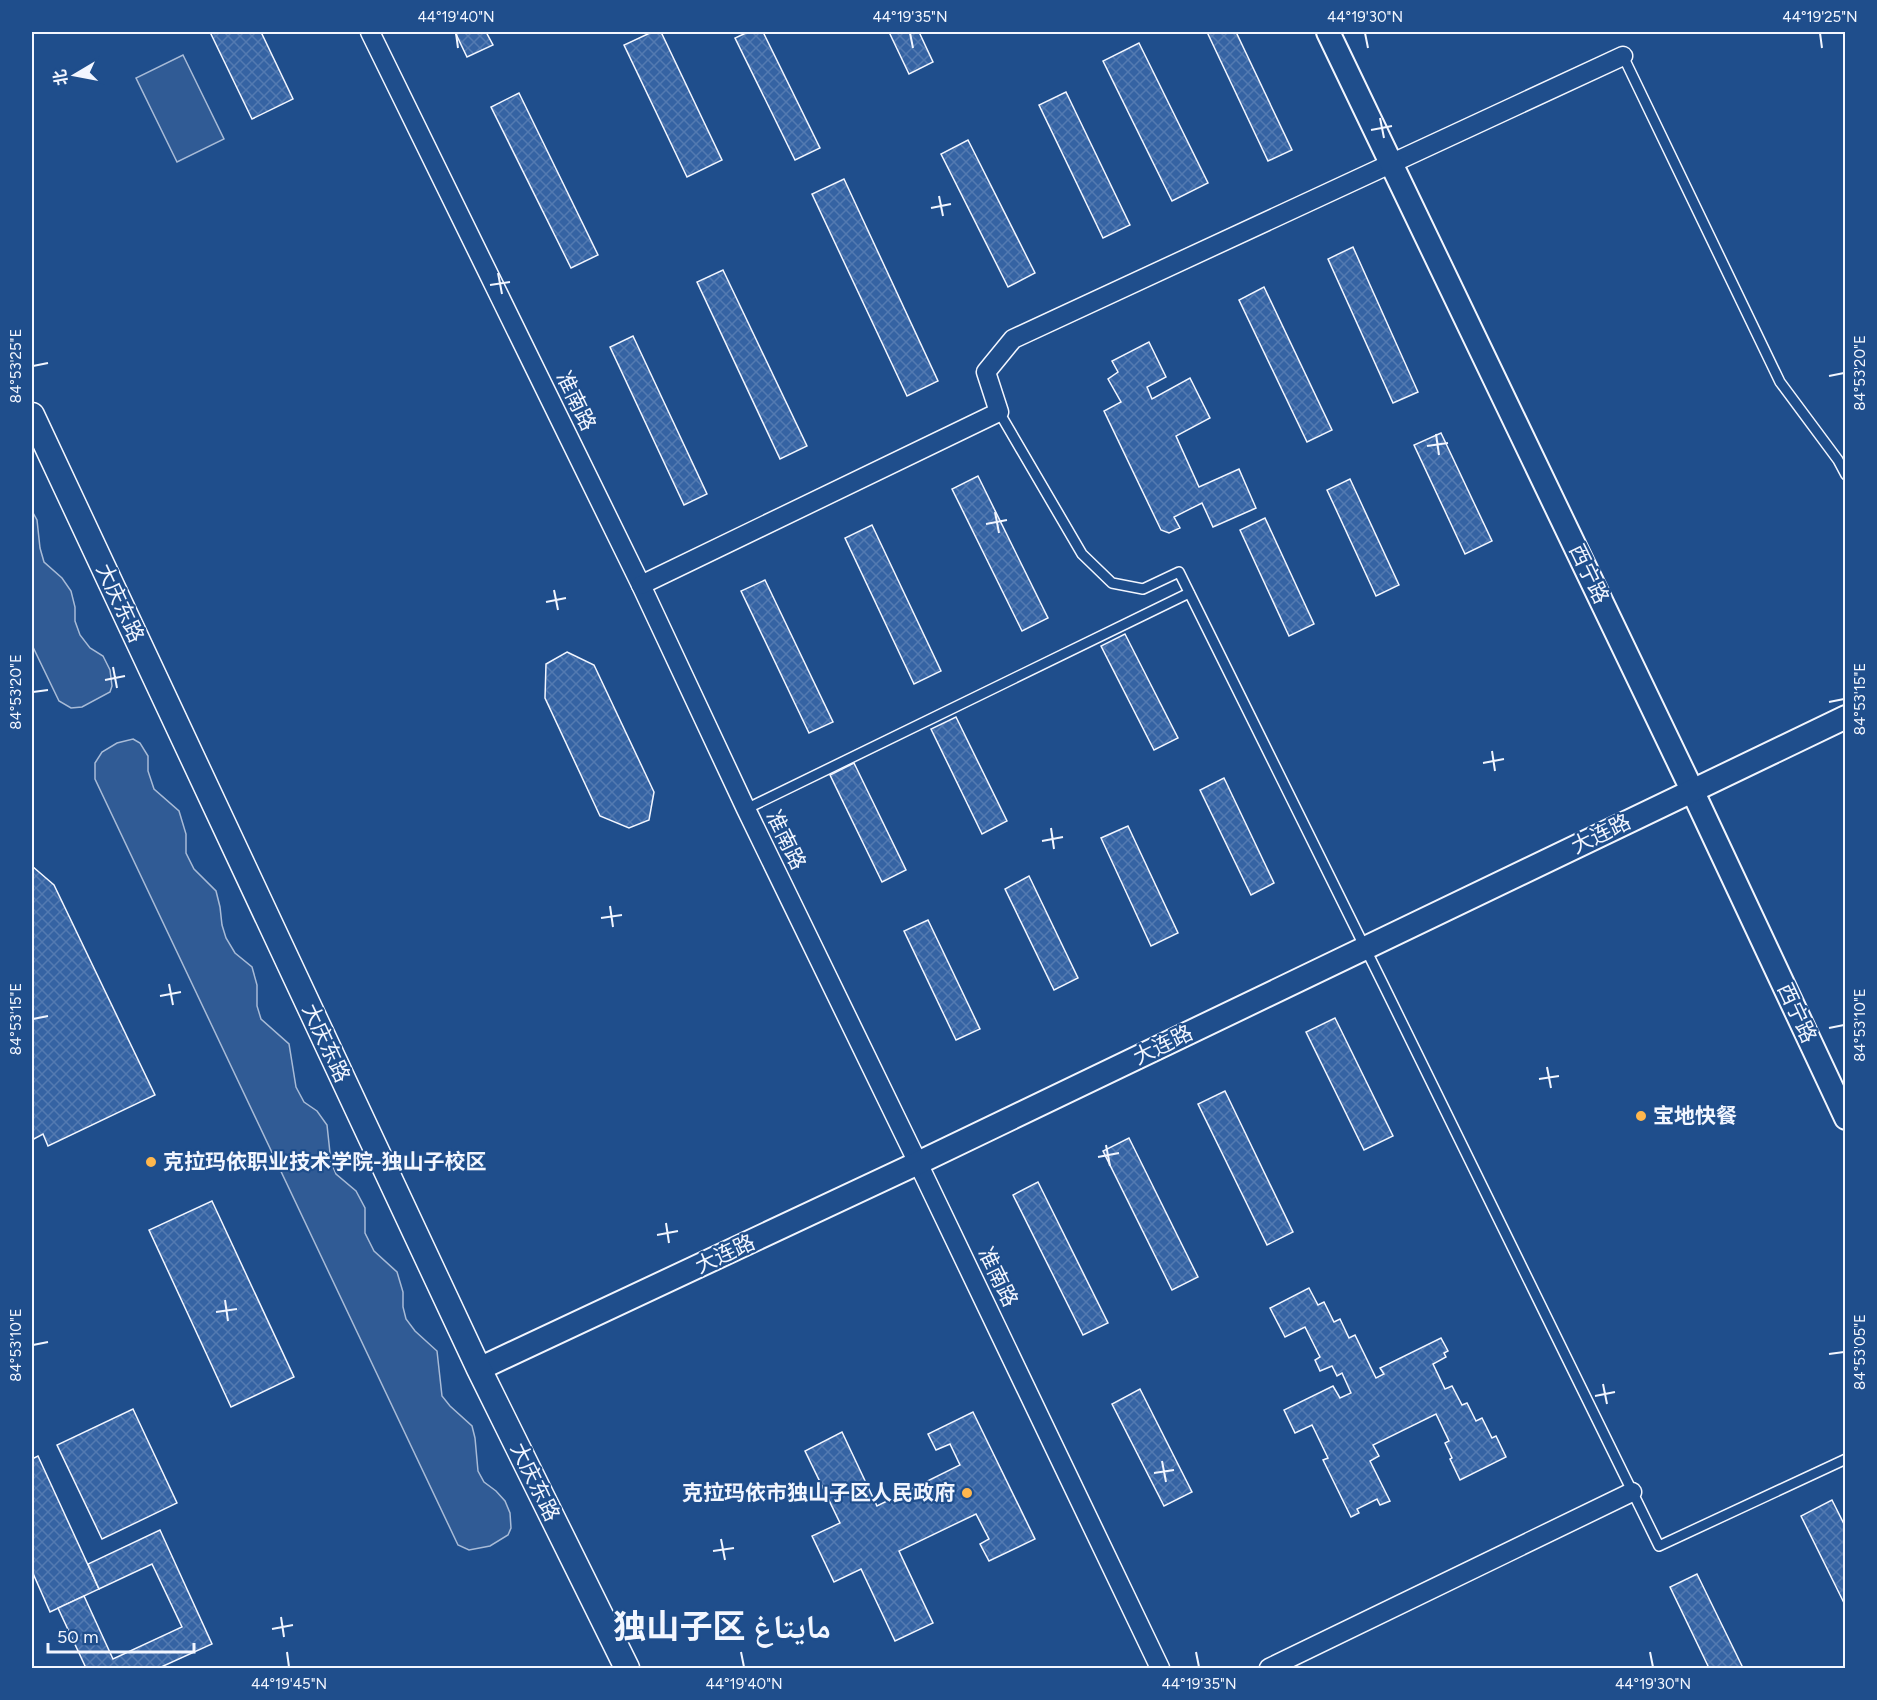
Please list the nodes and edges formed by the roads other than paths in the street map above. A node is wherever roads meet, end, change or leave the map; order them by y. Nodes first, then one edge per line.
1 (370, 32) edge
2 (1328, 32) edge
3 (1623, 56) joint
4 (1392, 163) junction
5 (999, 412) junction
6 (32, 415) edge
7 (1845, 475) edge
8 (641, 585) junction
9 (1189, 593) junction
10 (1845, 717) edge
11 (1692, 790) junction
12 (746, 809) junction
13 (1365, 947) junction
14 (1845, 1118) edge
15 (918, 1163) junction
16 (479, 1369) junction
17 (1845, 1459) edge
18 (1632, 1492) junction
19 (627, 1668) edge
20 (1160, 1668) edge
21 (1269, 1668) edge

1 - 8 street, 准南路
2 - 4 street, 西宁路
3 - 4 street
3 - 7 lane
4 - 5 street
4 - 11 street, 西宁路
5 - 8 street
5 - 9 lane
6 - 16 main road, 大庆东路
8 - 12 street, 准南路
9 - 12 lane
9 - 13 lane
10 - 11 street, 大连路
11 - 13 street, 大连路
11 - 14 street, 西宁路
12 - 15 street, 准南路
13 - 15 street, 大连路
13 - 18 lane
15 - 16 street, 大连路
15 - 20 street, 准南路
16 - 19 main road, 大庆东路
17 - 18 lane
18 - 21 street

